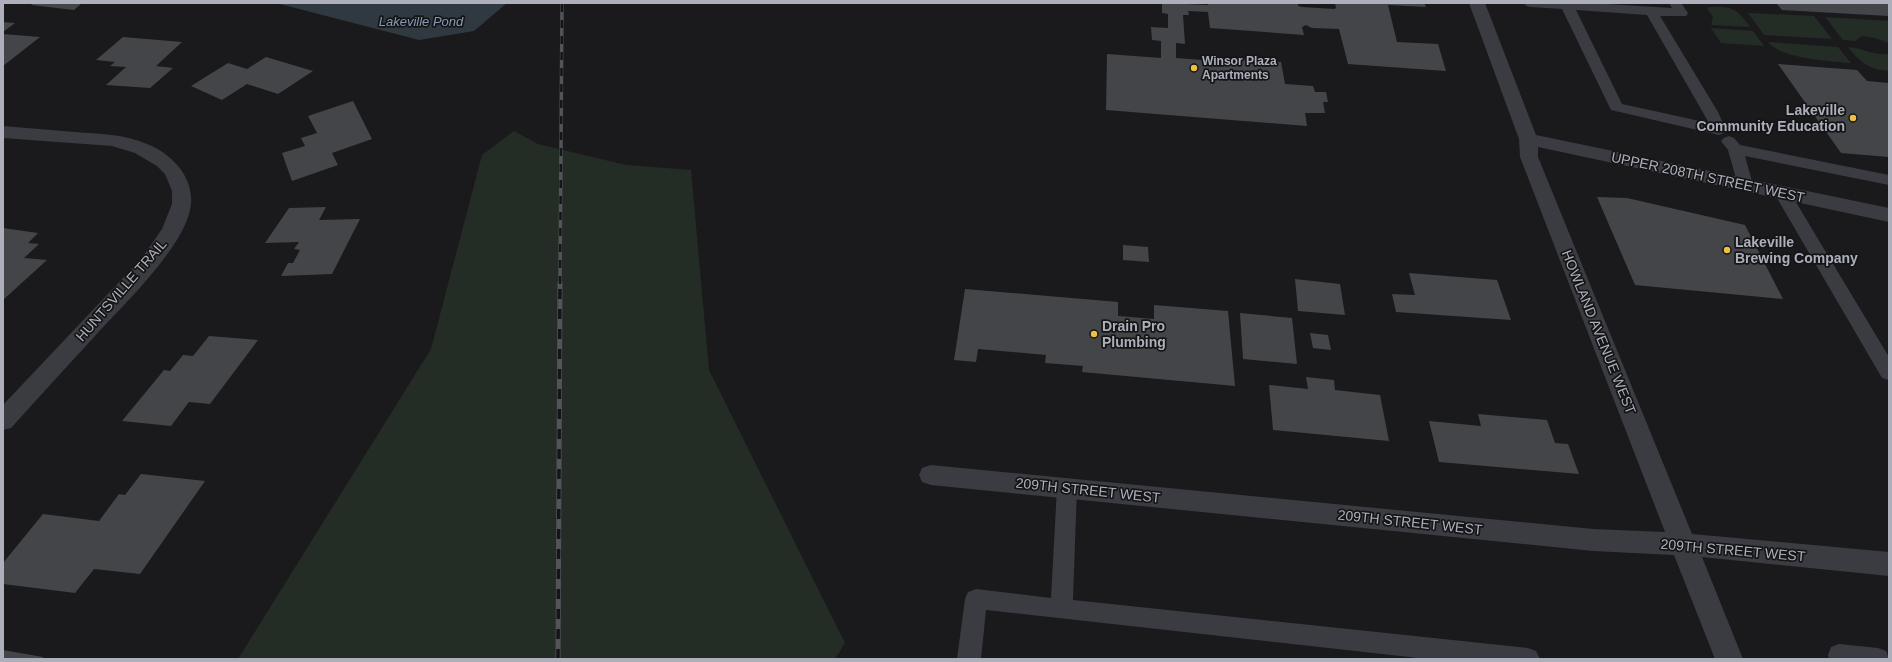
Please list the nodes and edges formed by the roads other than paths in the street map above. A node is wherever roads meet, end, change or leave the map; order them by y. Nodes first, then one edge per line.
1 (1477, 3) edge
2 (1531, 3) edge
3 (1674, 3) edge
4 (1567, 4) edge
5 (1651, 11) junction
6 (1719, 130) junction
7 (3, 132) edge
8 (1528, 139) junction
9 (1735, 148) junction
10 (1889, 180) edge
11 (1745, 185) junction
12 (1782, 193) junction
13 (1887, 216) edge
14 (1889, 373) edge
15 (3, 421) edge
16 (932, 474) dead end
17 (1068, 488) junction
18 (1682, 544) junction
19 (1889, 564) edge
20 (1062, 609) junction
21 (1839, 655) dead end
22 (969, 659) edge
23 (1528, 659) edge
24 (1728, 659) edge
25 (1878, 659) edge

1 - 8 street, HOWLAND AVENUE WEST
2 - 4 lane
3 - 5 lane
4 - 5 lane
4 - 6 lane
5 - 6 lane
6 - 9 lane
7 - 15 street, HUNTSVILLE TRAIL
8 - 11 street, UPPER 208TH STREET WEST
8 - 18 street, HOWLAND AVENUE WEST
9 - 10 lane
9 - 11 lane
11 - 12 street, UPPER 208TH STREET WEST
12 - 13 street, UPPER 208TH STREET WEST
12 - 14 lane
16 - 17 street, 209TH STREET WEST
17 - 18 street, 209TH STREET WEST
17 - 20 lane
18 - 19 street, 209TH STREET WEST
18 - 24 street, HOWLAND AVENUE WEST
20 - 22 lane
20 - 23 lane
21 - 25 lane

